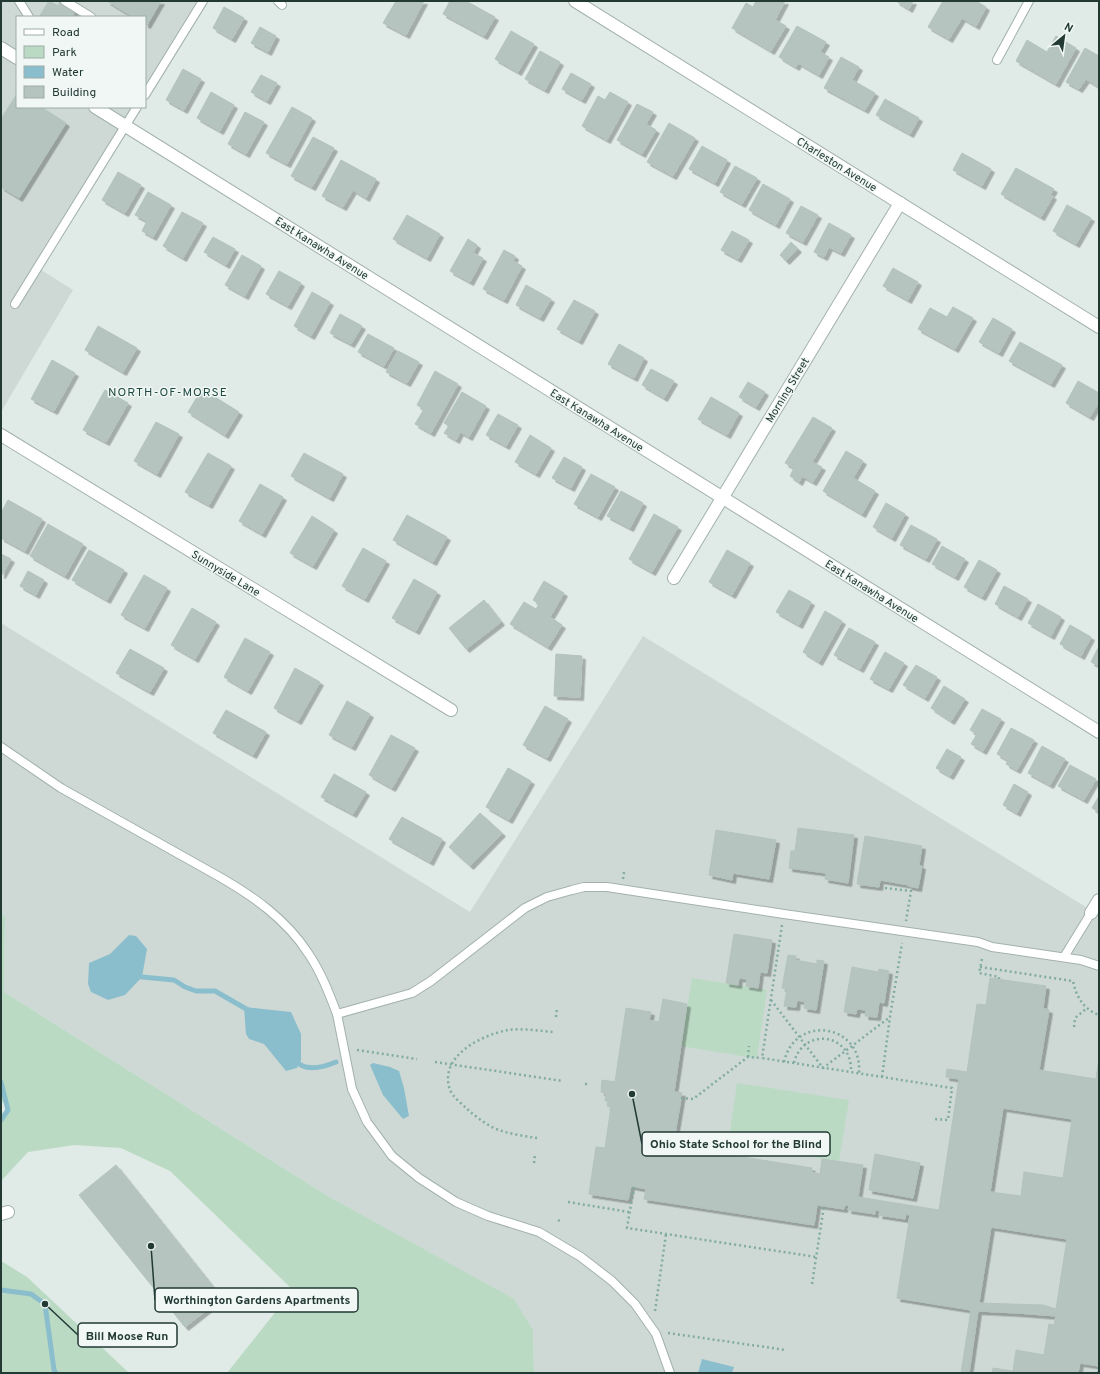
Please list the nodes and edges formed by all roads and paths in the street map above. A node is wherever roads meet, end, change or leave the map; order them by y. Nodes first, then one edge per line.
1 (19, 1) edge
2 (65, 1) edge
3 (203, 1) edge
4 (575, 1) edge
5 (1029, 1) edge
6 (28, 16) edge
7 (89, 16) edge
8 (1, 48) edge
9 (16, 57) edge
10 (997, 60) dead end
11 (146, 93) edge
12 (97, 108) edge
13 (136, 108) edge
14 (126, 126) junction
15 (900, 203) junction
16 (14, 304) dead end
17 (1099, 327) edge
18 (1, 435) edge
19 (722, 498) junction
20 (674, 578) dead end
21 (451, 710) dead end
22 (1099, 732) edge
23 (1, 747) edge
24 (885, 888) dead end
25 (1099, 900) edge
26 (1091, 913) joint
27 (905, 921) dead end
28 (783, 923) dead end
29 (902, 941) dead end
30 (1064, 957) junction
31 (982, 960) dead end
32 (1099, 966) edge
33 (980, 967) junction
34 (999, 979) dead end
35 (771, 1000) junction
36 (557, 1008) dead end
37 (1087, 1008) junction
38 (337, 1014) junction
39 (1099, 1015) edge
40 (556, 1016) dead end
41 (890, 1017) junction
42 (1074, 1027) dead end
43 (554, 1032) dead end
44 (800, 1036) junction
45 (806, 1044) junction
46 (749, 1046) dead end
47 (853, 1046) junction
48 (357, 1050) dead end
49 (846, 1051) junction
50 (748, 1058) junction
51 (762, 1058) junction
52 (417, 1059) dead end
53 (435, 1062) dead end
54 (784, 1062) junction
55 (794, 1063) junction
56 (452, 1065) junction
57 (823, 1068) junction
58 (851, 1072) junction
59 (859, 1073) junction
60 (882, 1077) junction
61 (563, 1081) dead end
62 (681, 1098) dead end
63 (934, 1119) dead end
64 (537, 1138) dead end
65 (535, 1154) dead end
66 (534, 1163) dead end
67 (634, 1187) dead end
68 (568, 1202) dead end
69 (824, 1206) dead end
70 (629, 1212) junction
71 (666, 1234) junction
72 (816, 1257) junction
73 (812, 1284) dead end
74 (654, 1316) dead end
75 (664, 1332) dead end
76 (786, 1350) dead end
77 (1099, 1370) edge
78 (670, 1373) edge
79 (1098, 1373) edge

1 - 6 lane
2 - 7 lane
3 - 11 lane
4 - 15 street, Charleston Avenue
5 - 10 lane
8 - 9 street
12 - 14 street, East Kanawha Avenue
13 - 14 lane
14 - 16 lane
14 - 19 street, East Kanawha Avenue
15 - 17 street, Charleston Avenue
15 - 19 street, Morning Street
18 - 21 street, Sunnyside Lane
19 - 20 street, Morning Street
19 - 22 street, East Kanawha Avenue
23 - 38 lane
24 - 27 path
25 - 26 street
26 - 30 lane
28 - 35 path
29 - 41 path
30 - 32 lane
30 - 38 lane
31 - 33 path
33 - 34 path
33 - 37 path
35 - 44 path
35 - 51 path
36 - 40 path
37 - 39 path
37 - 42 path
38 - 78 lane
41 - 47 path
41 - 60 path
43 - 56 path
44 - 45 path
44 - 47 path
44 - 54 path
45 - 49 path
45 - 55 path
45 - 57 path
46 - 50 path
47 - 49 path
47 - 59 path
48 - 52 path
49 - 57 path
49 - 58 path
50 - 51 path
50 - 62 path
51 - 54 path
53 - 56 path
54 - 55 path
55 - 57 path
56 - 61 path
56 - 64 path
57 - 58 path
58 - 59 path
59 - 60 path
60 - 63 path
65 - 66 path
67 - 70 path
68 - 70 path
69 - 72 path
70 - 71 path
71 - 72 path
71 - 74 path
72 - 73 path
75 - 76 path
77 - 79 path

